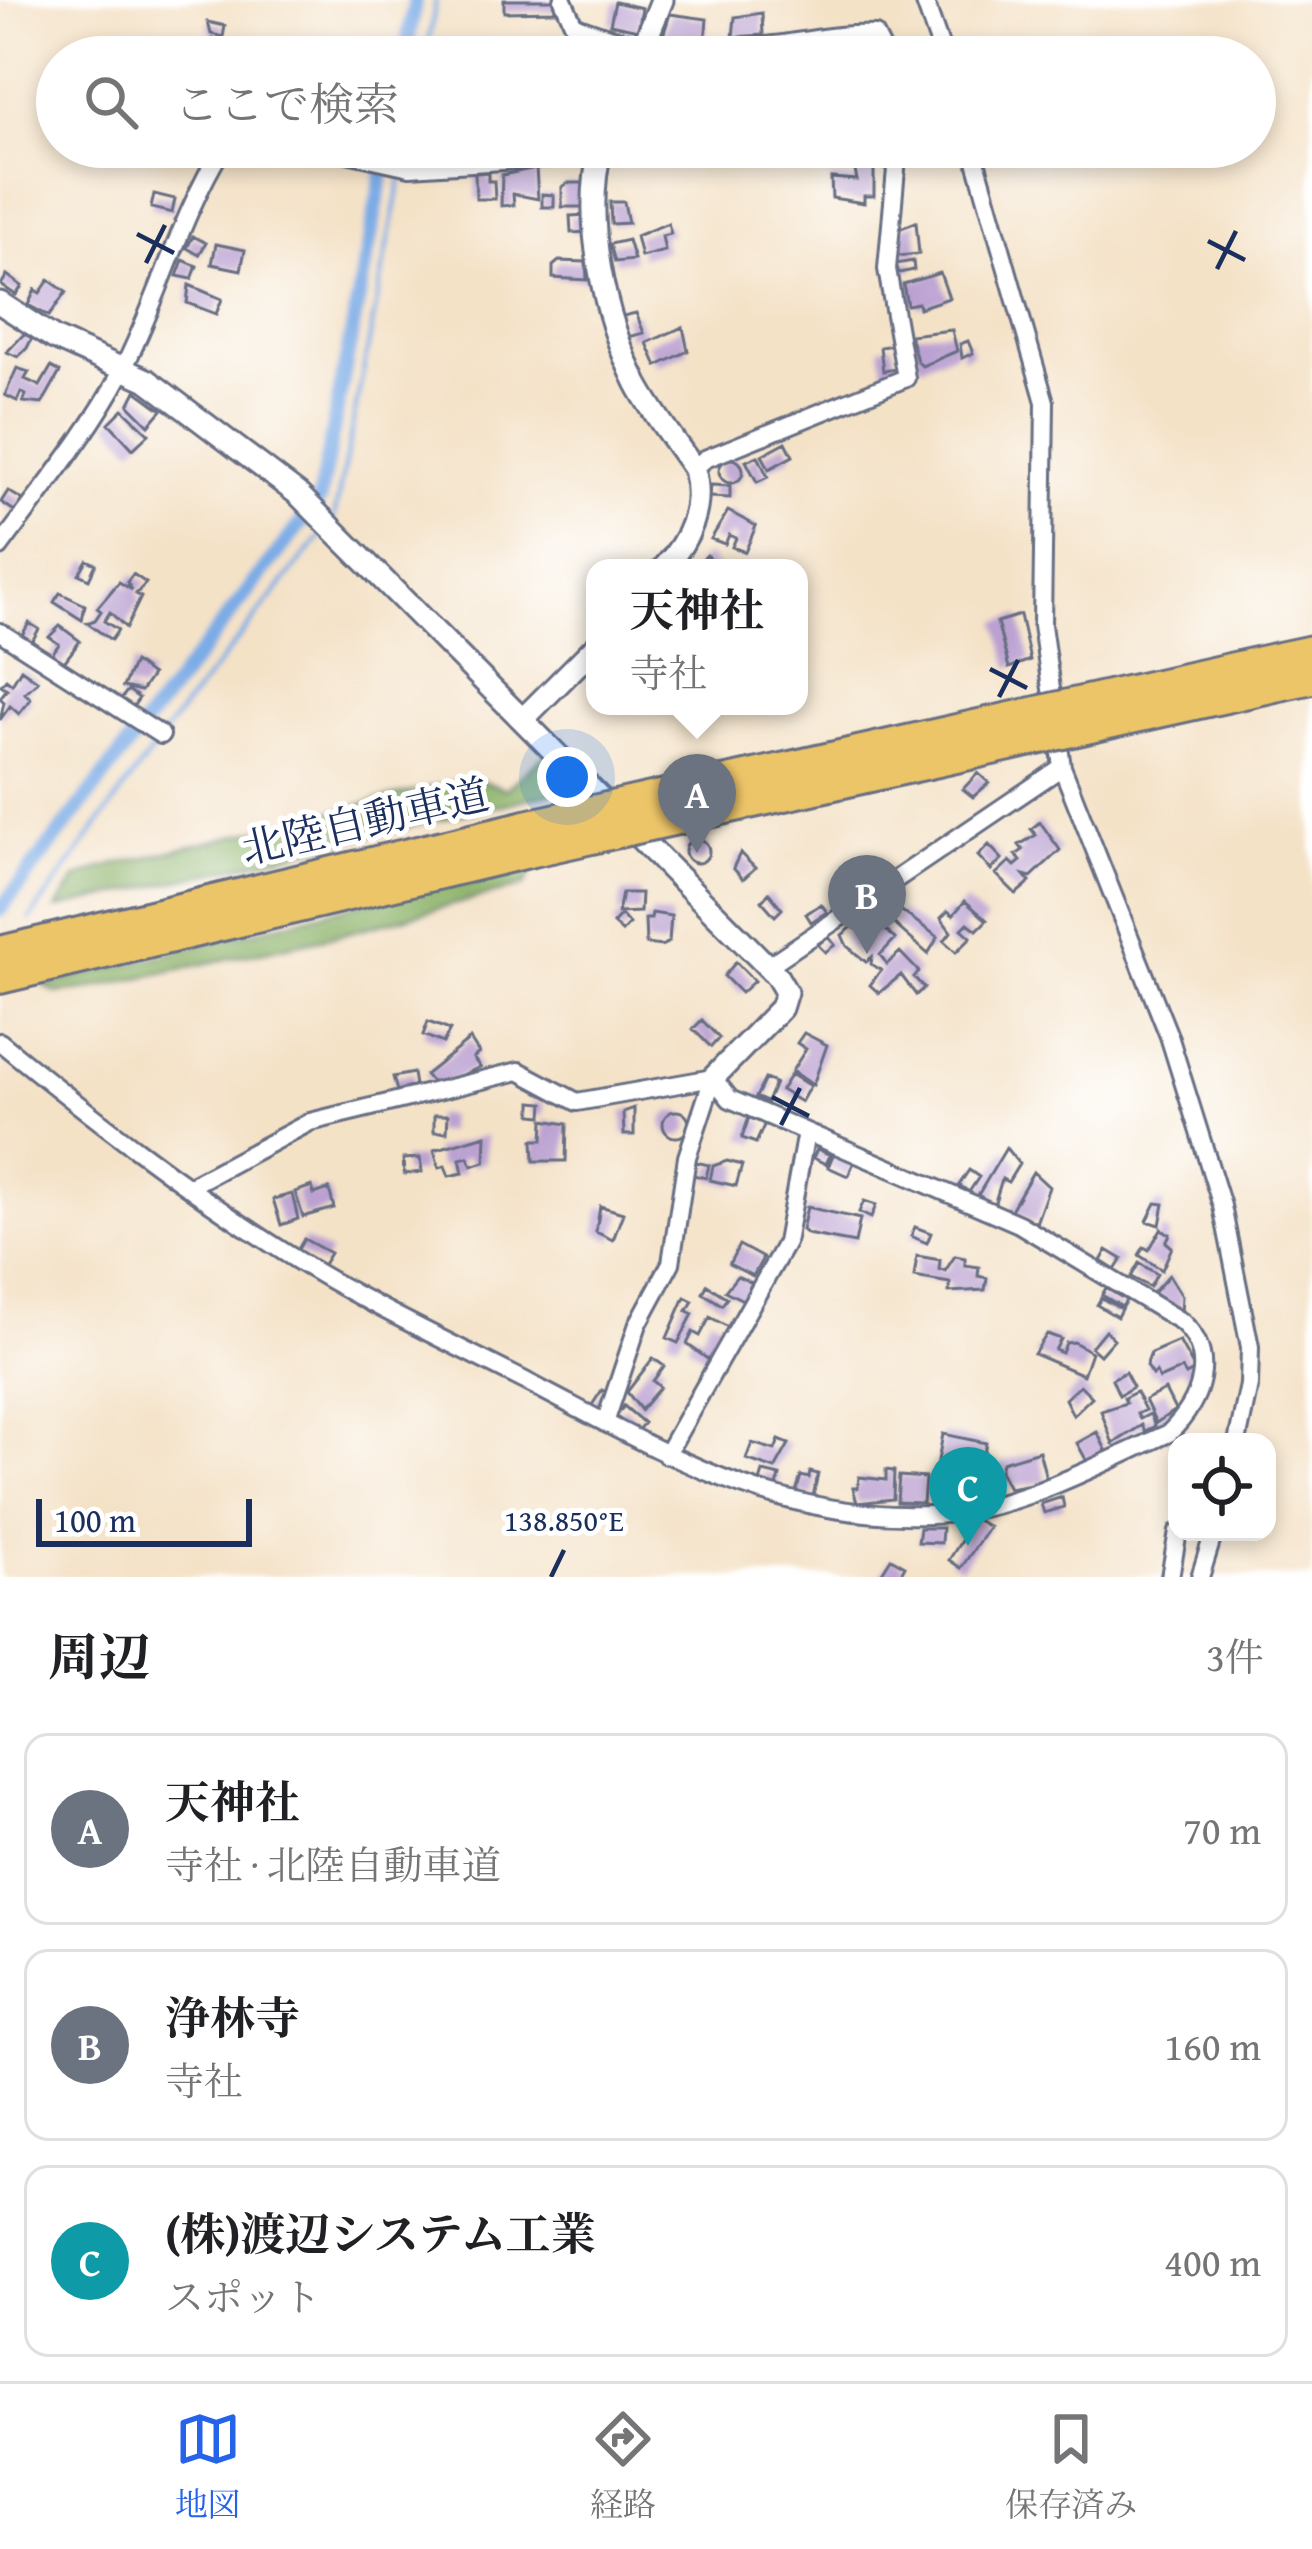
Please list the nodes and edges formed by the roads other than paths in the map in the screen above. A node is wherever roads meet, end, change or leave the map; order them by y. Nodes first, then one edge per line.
1 (563, 0) edge
2 (662, 0) edge
3 (924, 0) edge
4 (601, 36) edge
5 (647, 36) edge
6 (839, 36) edge
7 (876, 36) edge
8 (937, 36) edge
9 (212, 168) edge
10 (599, 168) edge
11 (896, 168) edge
12 (978, 168) edge
13 (0, 303) edge
14 (123, 369) junction
15 (694, 469) junction
16 (0, 547) edge
17 (670, 559) edge
18 (0, 632) edge
19 (1312, 651) edge
20 (586, 656) edge
21 (1312, 678) edge
22 (524, 718) junction
23 (161, 735) dead end
24 (1062, 767) junction
25 (529, 838) junction
26 (0, 952) edge
27 (768, 966) junction
28 (0, 978) edge
29 (0, 1042) edge
30 (713, 1078) junction
31 (806, 1132) junction
32 (190, 1186) junction
33 (1182, 1420) junction
34 (605, 1423) junction
35 (1184, 1433) edge
36 (1239, 1433) edge
37 (666, 1456) junction
38 (1176, 1541) edge
39 (1211, 1541) edge
40 (1170, 1577) edge
41 (1200, 1577) edge

1 - 4 street
2 - 5 street
3 - 8 street
6 - 7 street
9 - 14 street
10 - 15 street
11 - 15 street
12 - 24 street
13 - 14 street
14 - 16 street
14 - 22 street
15 - 17 street
18 - 23 street
19 - 25 highway, 北陸自動車道, bridge
20 - 22 street
21 - 25 highway, 北陸自動車道, bridge
22 - 27 street
24 - 27 street
24 - 36 street
25 - 26 highway, 北陸自動車道
25 - 28 highway, 北陸自動車道
27 - 30 street
29 - 32 street
30 - 31 street
30 - 32 street
30 - 34 street
31 - 33 street
31 - 37 street
32 - 34 street
33 - 35 street
33 - 37 street
34 - 37 street
38 - 40 street
39 - 41 street

